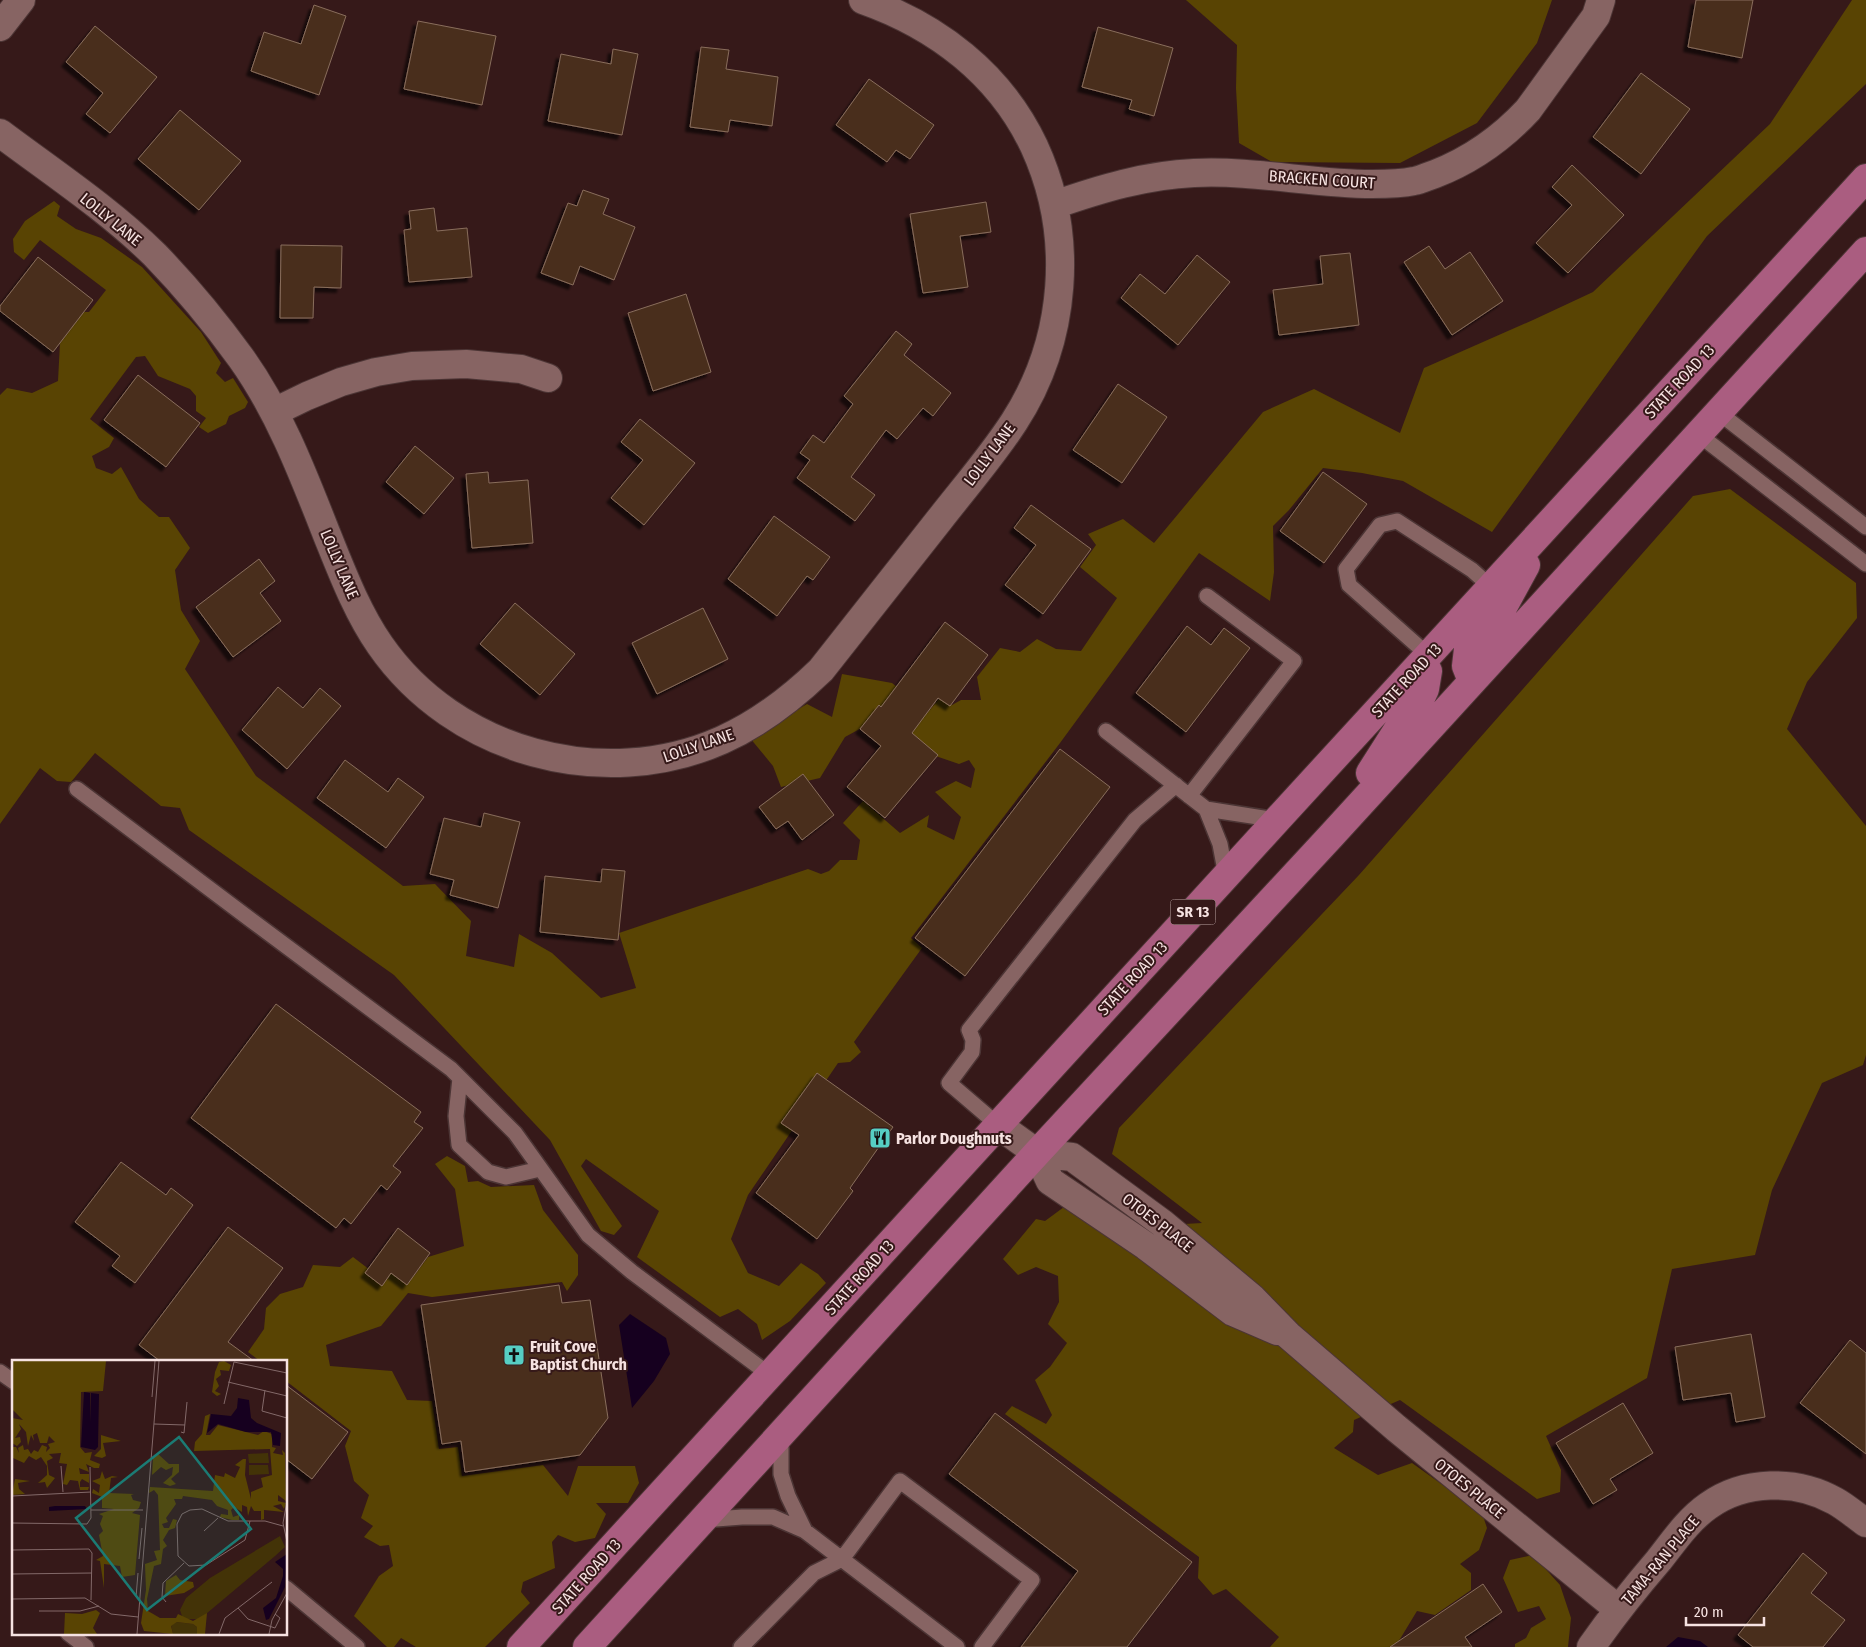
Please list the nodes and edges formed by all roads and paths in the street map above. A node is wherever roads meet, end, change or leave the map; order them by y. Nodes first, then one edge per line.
1 (21, 0) edge
2 (863, 0) edge
3 (1601, 0) edge
4 (0, 27) edge
5 (0, 132) edge
6 (1866, 178) edge
7 (1054, 205) junction
8 (1866, 251) edge
9 (548, 378) dead end
10 (274, 412) junction
11 (1718, 412) junction
12 (1698, 434) junction
13 (1866, 527) edge
14 (1544, 530) junction
15 (1866, 564) edge
16 (1491, 587) junction
17 (1207, 596) dead end
18 (1426, 658) junction
19 (1472, 681) junction
20 (1106, 731) dead end
21 (1176, 785) junction
22 (77, 789) dead end
23 (1189, 796) junction
24 (1206, 809) junction
25 (1276, 820) junction
26 (1331, 836) junction
27 (1226, 876) junction
28 (460, 1078) junction
29 (998, 1125) junction
30 (1036, 1153) junction
31 (540, 1169) junction
32 (0, 1372) edge
33 (770, 1375) junction
34 (12, 1381) edge
35 (781, 1435) junction
36 (703, 1520) junction
37 (1866, 1523) edge
38 (805, 1531) junction
39 (842, 1559) junction
40 (288, 1590) edge
41 (1618, 1609) junction
42 (69, 1634) edge
43 (86, 1647) edge
44 (357, 1647) edge
45 (521, 1647) edge
46 (587, 1647) edge
47 (741, 1647) edge
48 (957, 1647) edge
49 (982, 1647) edge
50 (1591, 1647) edge

1 - 4 street
2 - 7 street, LOLLY LANE
3 - 7 street, BRACKEN COURT
5 - 10 street, LOLLY LANE
6 - 14 main road, STATE ROAD 13 / SR 13
7 - 10 street, LOLLY LANE
8 - 11 main road, SR 13
9 - 10 street
11 - 12 main road, SR 13
11 - 13 lane
12 - 15 lane
12 - 19 main road, SR 13
14 - 16 main road, STATE ROAD 13 / SR 13
14 - 19 main road
16 - 18 main road, STATE ROAD 13 / SR 13
16 - 18 lane
17 - 23 lane
18 - 25 main road, STATE ROAD 13 / SR 13
18 - 26 main road
19 - 26 main road, SR 13
20 - 21 lane
21 - 23 lane
21 - 29 lane
22 - 28 lane
23 - 24 lane
24 - 25 lane
24 - 27 lane
25 - 27 main road, STATE ROAD 13 / SR 13
26 - 30 main road, SR 13
27 - 29 main road, STATE ROAD 13 / SR 13
28 - 31 lane
28 - 31 lane
29 - 30 street
29 - 33 main road, STATE ROAD 13 / SR 13
30 - 35 main road, SR 13
30 - 41 street, OTOES PLACE
31 - 33 lane
32 - 34 lane
33 - 45 main road, STATE ROAD 13 / SR 13
35 - 36 main road, SR 13
35 - 38 lane
36 - 38 lane
36 - 46 main road, SR 13
37 - 41 street, TAMA-RAN PLACE
38 - 39 lane
39 - 47 lane
39 - 48 lane
39 - 49 lane
40 - 44 lane
41 - 50 street
42 - 43 lane

